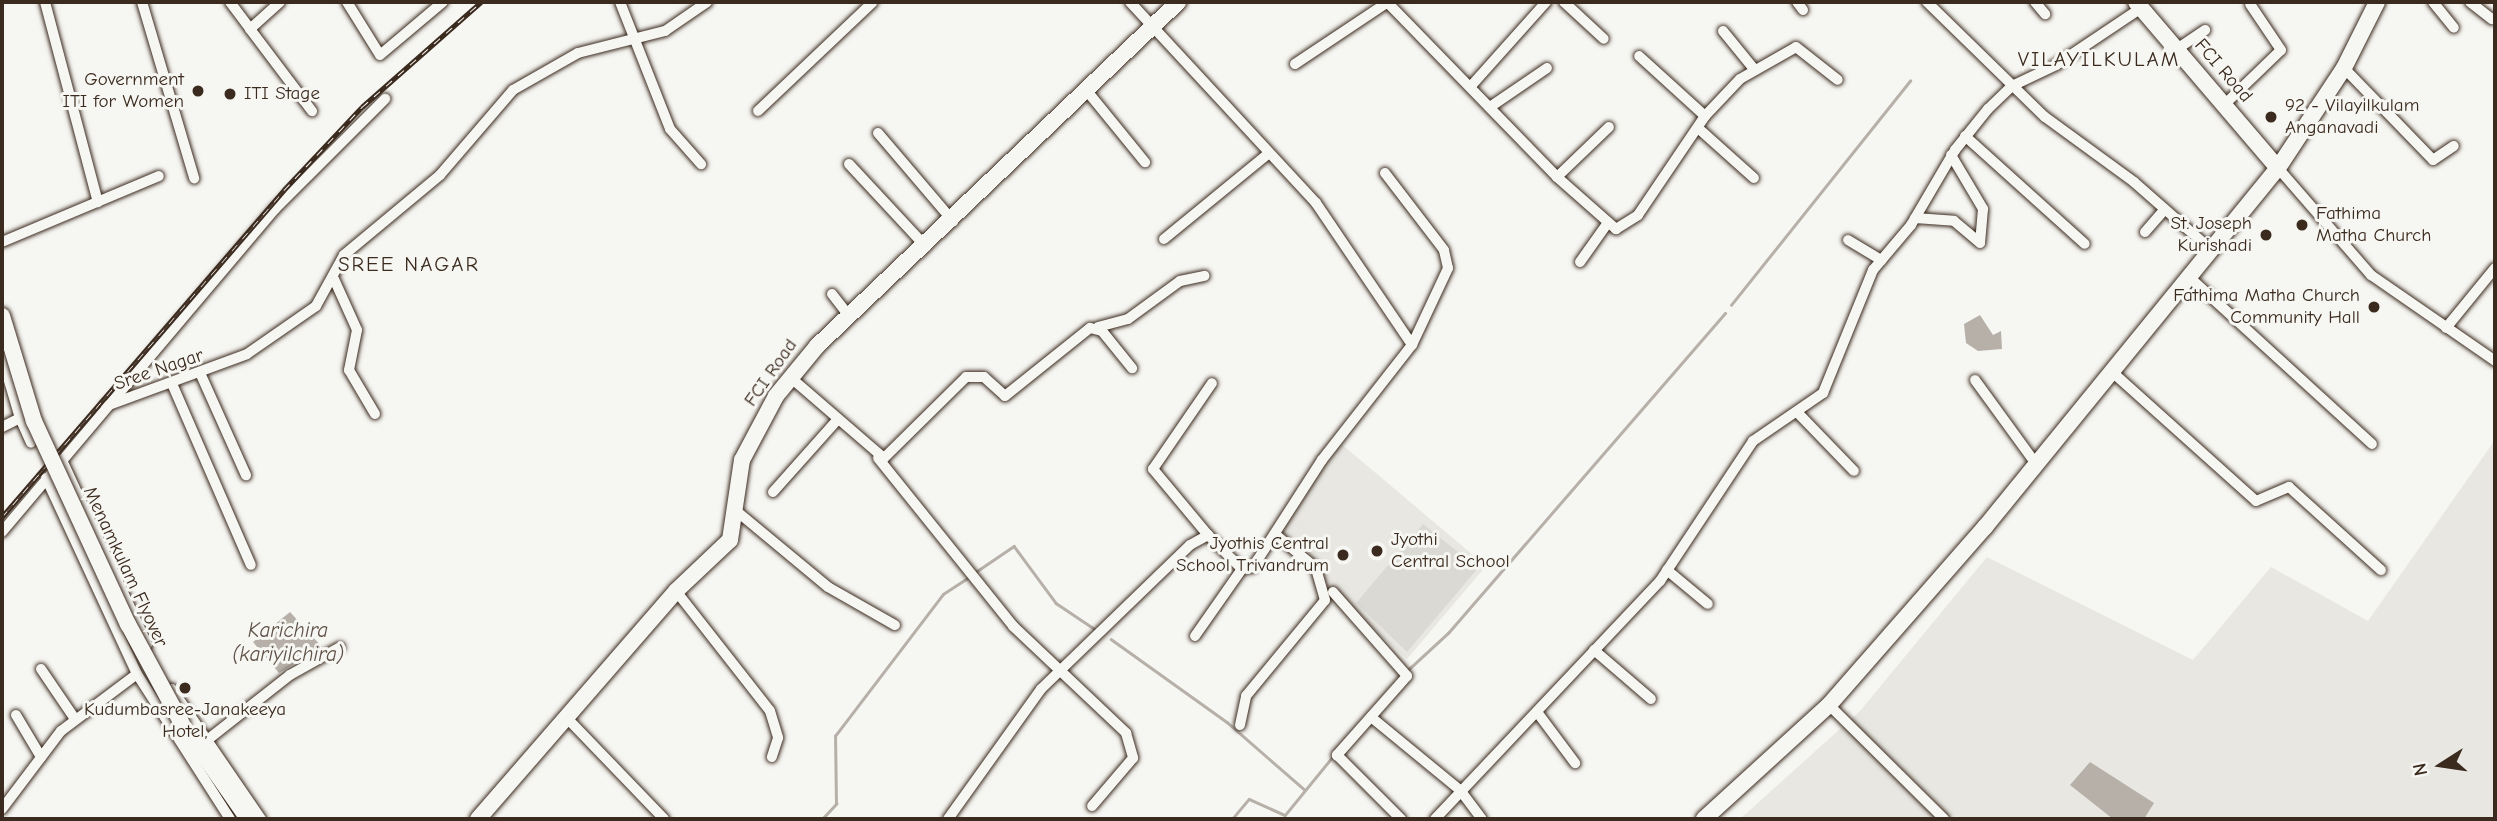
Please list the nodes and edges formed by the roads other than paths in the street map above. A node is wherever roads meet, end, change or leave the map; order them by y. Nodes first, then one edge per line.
1 (45, 2) edge
2 (142, 2) edge
3 (230, 2) edge
4 (280, 2) edge
5 (347, 2) edge
6 (443, 2) edge
7 (621, 2) edge
8 (707, 2) edge
9 (873, 2) edge
10 (1130, 2) edge
11 (1178, 2) edge
12 (1388, 2) edge
13 (1546, 2) edge
14 (1564, 2) edge
15 (2035, 2) edge
16 (2377, 2) edge
17 (2433, 2) edge
18 (2470, 2) edge
19 (1935, 4) edge
20 (2250, 4) dead end
21 (2138, 5) edge
22 (2045, 14) dead end
23 (2492, 19) dead end
24 (1154, 26) junction
25 (2454, 28) dead end
26 (250, 29) junction
27 (2205, 30) dead end
28 (1724, 31) dead end
29 (638, 37) junction
30 (1604, 39) dead end
31 (2177, 49) junction
32 (1639, 56) dead end
33 (1295, 64) dead end
34 (1548, 68) dead end
35 (2344, 68) junction
36 (1754, 69) junction
37 (1838, 80) dead end
38 (1471, 86) junction
39 (2012, 86) junction
40 (1087, 91) junction
41 (385, 99) dead end
42 (2224, 105) junction
43 (1490, 107) junction
44 (312, 111) dead end
45 (758, 111) dead end
46 (1705, 117) junction
47 (1609, 127) dead end
48 (1698, 128) junction
49 (878, 133) dead end
50 (1965, 136) junction
51 (2455, 146) dead end
52 (1268, 153) junction
53 (1951, 155) junction
54 (1145, 162) dead end
55 (701, 164) dead end
56 (849, 164) dead end
57 (2278, 168) junction
58 (1385, 173) dead end
59 (159, 176) dead end
60 (194, 177) dead end
61 (1556, 177) junction
62 (1754, 178) dead end
63 (98, 202) junction
64 (2165, 209) junction
65 (1915, 218) junction
66 (953, 222) junction
67 (1607, 224) junction
68 (2145, 232) dead end
69 (1164, 239) dead end
70 (1848, 240) dead end
71 (2, 242) edge
72 (2085, 244) dead end
73 (926, 247) junction
74 (2210, 248) junction
75 (1881, 260) junction
76 (1580, 262) dead end
77 (2495, 268) edge
78 (1204, 276) dead end
79 (2188, 276) junction
80 (334, 279) junction
81 (832, 294) dead end
82 (2, 316) edge
83 (849, 316) junction
84 (1098, 327) junction
85 (2446, 328) junction
86 (1412, 345) junction
87 (2, 357) edge
88 (2495, 360) edge
89 (1132, 368) dead end
90 (2110, 370) junction
91 (201, 375) junction
92 (790, 377) junction
93 (1975, 380) dead end
94 (1212, 383) dead end
95 (173, 386) junction
96 (106, 406) junction
97 (375, 414) dead end
98 (1799, 414) junction
99 (20, 418) junction
100 (838, 419) junction
101 (2, 427) edge
102 (31, 443) dead end
103 (2372, 444) dead end
104 (878, 458) junction
105 (62, 460) junction
106 (2036, 464) junction
107 (1854, 471) dead end
108 (246, 475) dead end
109 (46, 478) junction
110 (773, 492) dead end
111 (734, 509) junction
112 (2, 532) edge
113 (1208, 535) junction
114 (1276, 535) junction
115 (251, 565) dead end
116 (1242, 569) junction
117 (1667, 570) junction
118 (2381, 570) dead end
119 (676, 591) junction
120 (1333, 592) dead end
121 (1708, 604) dead end
122 (895, 625) dead end
123 (1195, 636) dead end
124 (340, 647) dead end
125 (1594, 650) junction
126 (41, 669) dead end
127 (1057, 671) junction
128 (137, 674) junction
129 (1651, 699) dead end
130 (1829, 705) junction
131 (1536, 712) junction
132 (16, 715) dead end
133 (565, 716) junction
134 (1371, 717) junction
135 (75, 719) junction
136 (1240, 725) dead end
137 (206, 741) junction
138 (41, 757) junction
139 (772, 757) dead end
140 (1575, 763) dead end
141 (1460, 790) junction
142 (1093, 806) dead end
143 (2, 809) edge
144 (230, 819) edge
145 (248, 819) edge
146 (261, 819) edge
147 (478, 819) edge
148 (664, 819) edge
149 (948, 819) edge
150 (1401, 819) edge
151 (1436, 819) edge
152 (1482, 819) edge
153 (1704, 819) edge
154 (1944, 819) edge

1 - 63 street
2 - 60 street
3 - 26 street
4 - 26 street
5 - 6 street
7 - 29 street
8 - 29 street, Sree Nagar
9 - 45 street
10 - 24 street
11 - 24 street, FCI Road
12 - 33 street
12 - 38 street
13 - 38 street
14 - 30 street
15 - 22 street
16 - 35 street
17 - 25 street
18 - 23 street
19 - 39 street
20 - 42 street
21 - 31 street, FCI Road
21 - 39 street
24 - 40 street, FCI Road
24 - 52 street
26 - 44 street
27 - 31 street
28 - 36 street
29 - 55 street
29 - 80 street, Sree Nagar
31 - 42 street, FCI Road
32 - 46 street
34 - 43 street
35 - 51 street
35 - 57 street
36 - 37 street
36 - 46 street
38 - 43 street
39 - 50 street
39 - 64 street
40 - 54 street
40 - 66 street, FCI Road
41 - 96 street
42 - 57 street, FCI Road
43 - 61 street
46 - 48 street
47 - 61 street
48 - 62 street
48 - 67 street
49 - 66 street
50 - 53 street
50 - 72 street
52 - 69 street
52 - 86 street
53 - 65 street
53 - 65 street
56 - 73 street
57 - 74 street
57 - 85 street
58 - 86 street
59 - 63 street
61 - 67 street
63 - 71 street
64 - 68 street
64 - 74 street
65 - 75 street
66 - 73 street, FCI Road
67 - 76 street
70 - 75 street
73 - 83 street, FCI Road
74 - 79 street
75 - 98 street
77 - 85 street
78 - 84 street
79 - 90 street
79 - 103 street
80 - 91 street, Sree Nagar
80 - 97 street
81 - 83 street
82 - 145 street, Menamkulam Flyover, bridge
83 - 92 street, FCI Road
84 - 89 street
84 - 104 street
85 - 88 street
86 - 114 street
87 - 99 street
90 - 106 street
90 - 118 street
91 - 95 street, Sree Nagar
91 - 108 street
92 - 100 street
92 - 111 street, FCI Road
93 - 106 street
94 - 113 street
95 - 96 street, Sree Nagar
95 - 115 street
96 - 105 street, Sree Nagar
98 - 107 street
98 - 117 street
99 - 101 street
99 - 102 street
100 - 104 street
100 - 110 street
104 - 127 street
105 - 109 street, Sree Nagar
105 - 137 street
106 - 130 street
109 - 112 street, Sree Nagar
109 - 128 street
111 - 119 street, FCI Road
111 - 122 street
113 - 116 street
113 - 127 street
114 - 116 street
114 - 136 street
116 - 123 street
117 - 121 street
117 - 125 street
119 - 133 street, FCI Road
119 - 139 street
120 - 134 street
124 - 137 street
125 - 129 street
125 - 131 street
126 - 135 street
127 - 142 street
127 - 149 street
128 - 135 street
128 - 144 street
130 - 153 street
130 - 154 street
131 - 140 street
131 - 141 street
132 - 138 street
133 - 147 street, FCI Road
133 - 148 street
134 - 141 street
134 - 150 street
135 - 138 street
137 - 146 street
138 - 143 street
141 - 151 street
141 - 152 street

